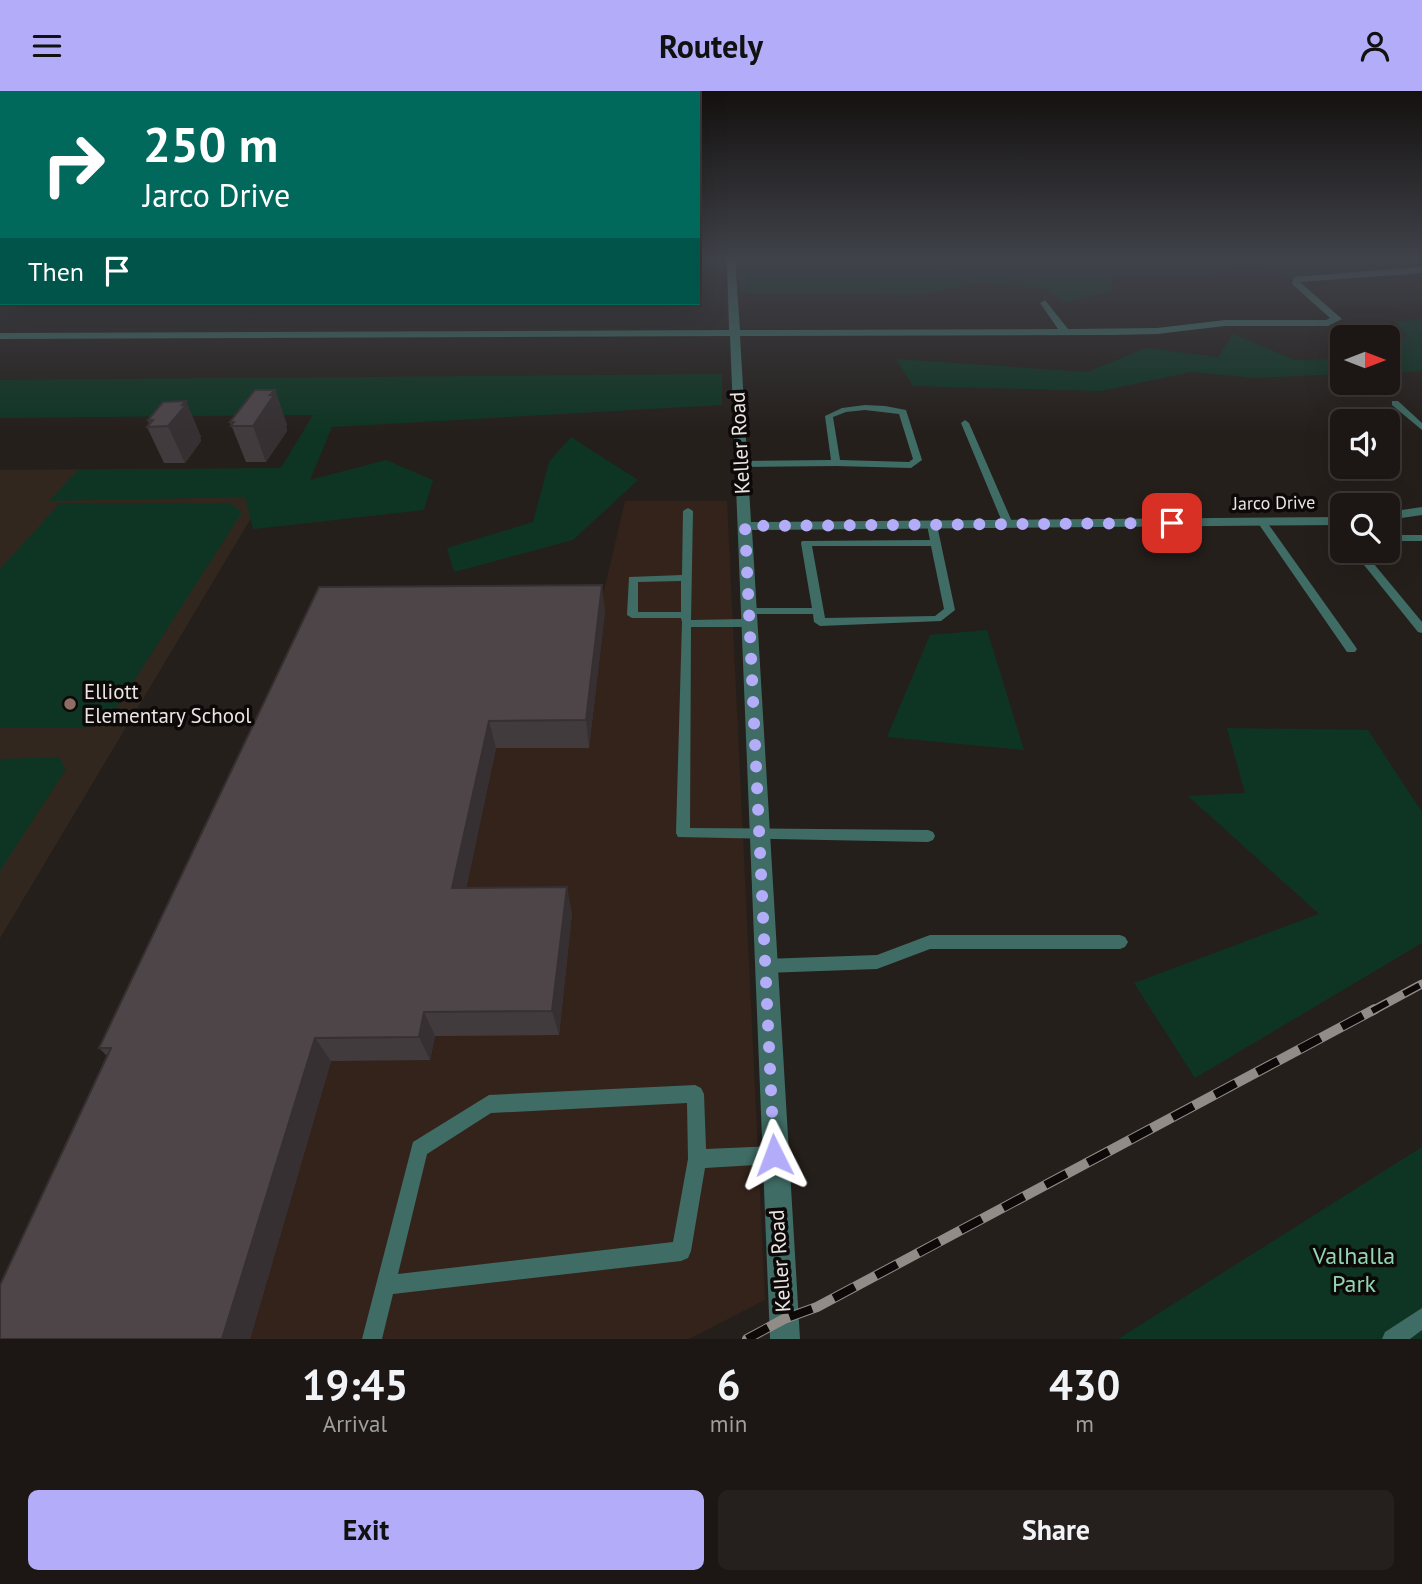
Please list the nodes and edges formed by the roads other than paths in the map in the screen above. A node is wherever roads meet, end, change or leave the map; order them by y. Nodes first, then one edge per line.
1 (733, 317) edge
2 (1055, 317) edge
3 (1335, 317) edge
4 (1065, 332) junction
5 (734, 333) junction
6 (0, 336) edge
7 (1395, 403) dead end
8 (965, 423) dead end
9 (1422, 426) edge
10 (836, 463) junction
11 (741, 464) junction
12 (688, 511) dead end
13 (1422, 511) edge
14 (1400, 514) edge
15 (1330, 521) edge
16 (1263, 523) junction
17 (1008, 524) junction
18 (932, 525) junction
19 (745, 526) junction
20 (1400, 538) edge
21 (1422, 538) edge
22 (936, 543) junction
23 (1368, 563) edge
24 (687, 578) junction
25 (818, 611) junction
26 (747, 617) junction
27 (686, 619) junction
28 (1422, 629) edge
29 (1352, 649) dead end
30 (759, 831) junction
31 (928, 836) dead end
32 (1120, 942) dead end
33 (764, 966) junction
34 (774, 1155) junction
35 (697, 1159) junction
36 (386, 1285) junction
37 (1422, 1318) edge
38 (372, 1339) edge
39 (785, 1339) edge
40 (1392, 1339) edge

1 - 5 street, Keller Road
2 - 4 street
3 - 4 street
4 - 5 street
5 - 6 street
5 - 11 street, Keller Road
7 - 9 lane
8 - 17 lane
10 - 10 lane
10 - 11 lane
11 - 19 street, Keller Road
12 - 24 lane
13 - 14 street
15 - 16 street, Jarco Drive
16 - 17 street, Jarco Drive
16 - 29 lane
17 - 18 street, Jarco Drive
18 - 19 street, Jarco Drive
18 - 22 lane
19 - 26 street, Keller Road
20 - 21 lane
22 - 25 lane
22 - 25 lane
23 - 28 lane
24 - 27 lane
24 - 27 lane
25 - 26 lane
26 - 27 lane
26 - 30 street, Keller Road
27 - 30 lane
30 - 31 lane
30 - 33 street, Keller Road
32 - 33 lane
33 - 34 street, Keller Road
34 - 35 lane
34 - 39 street, Keller Road
35 - 36 lane
35 - 36 lane
36 - 38 lane
37 - 40 lane

